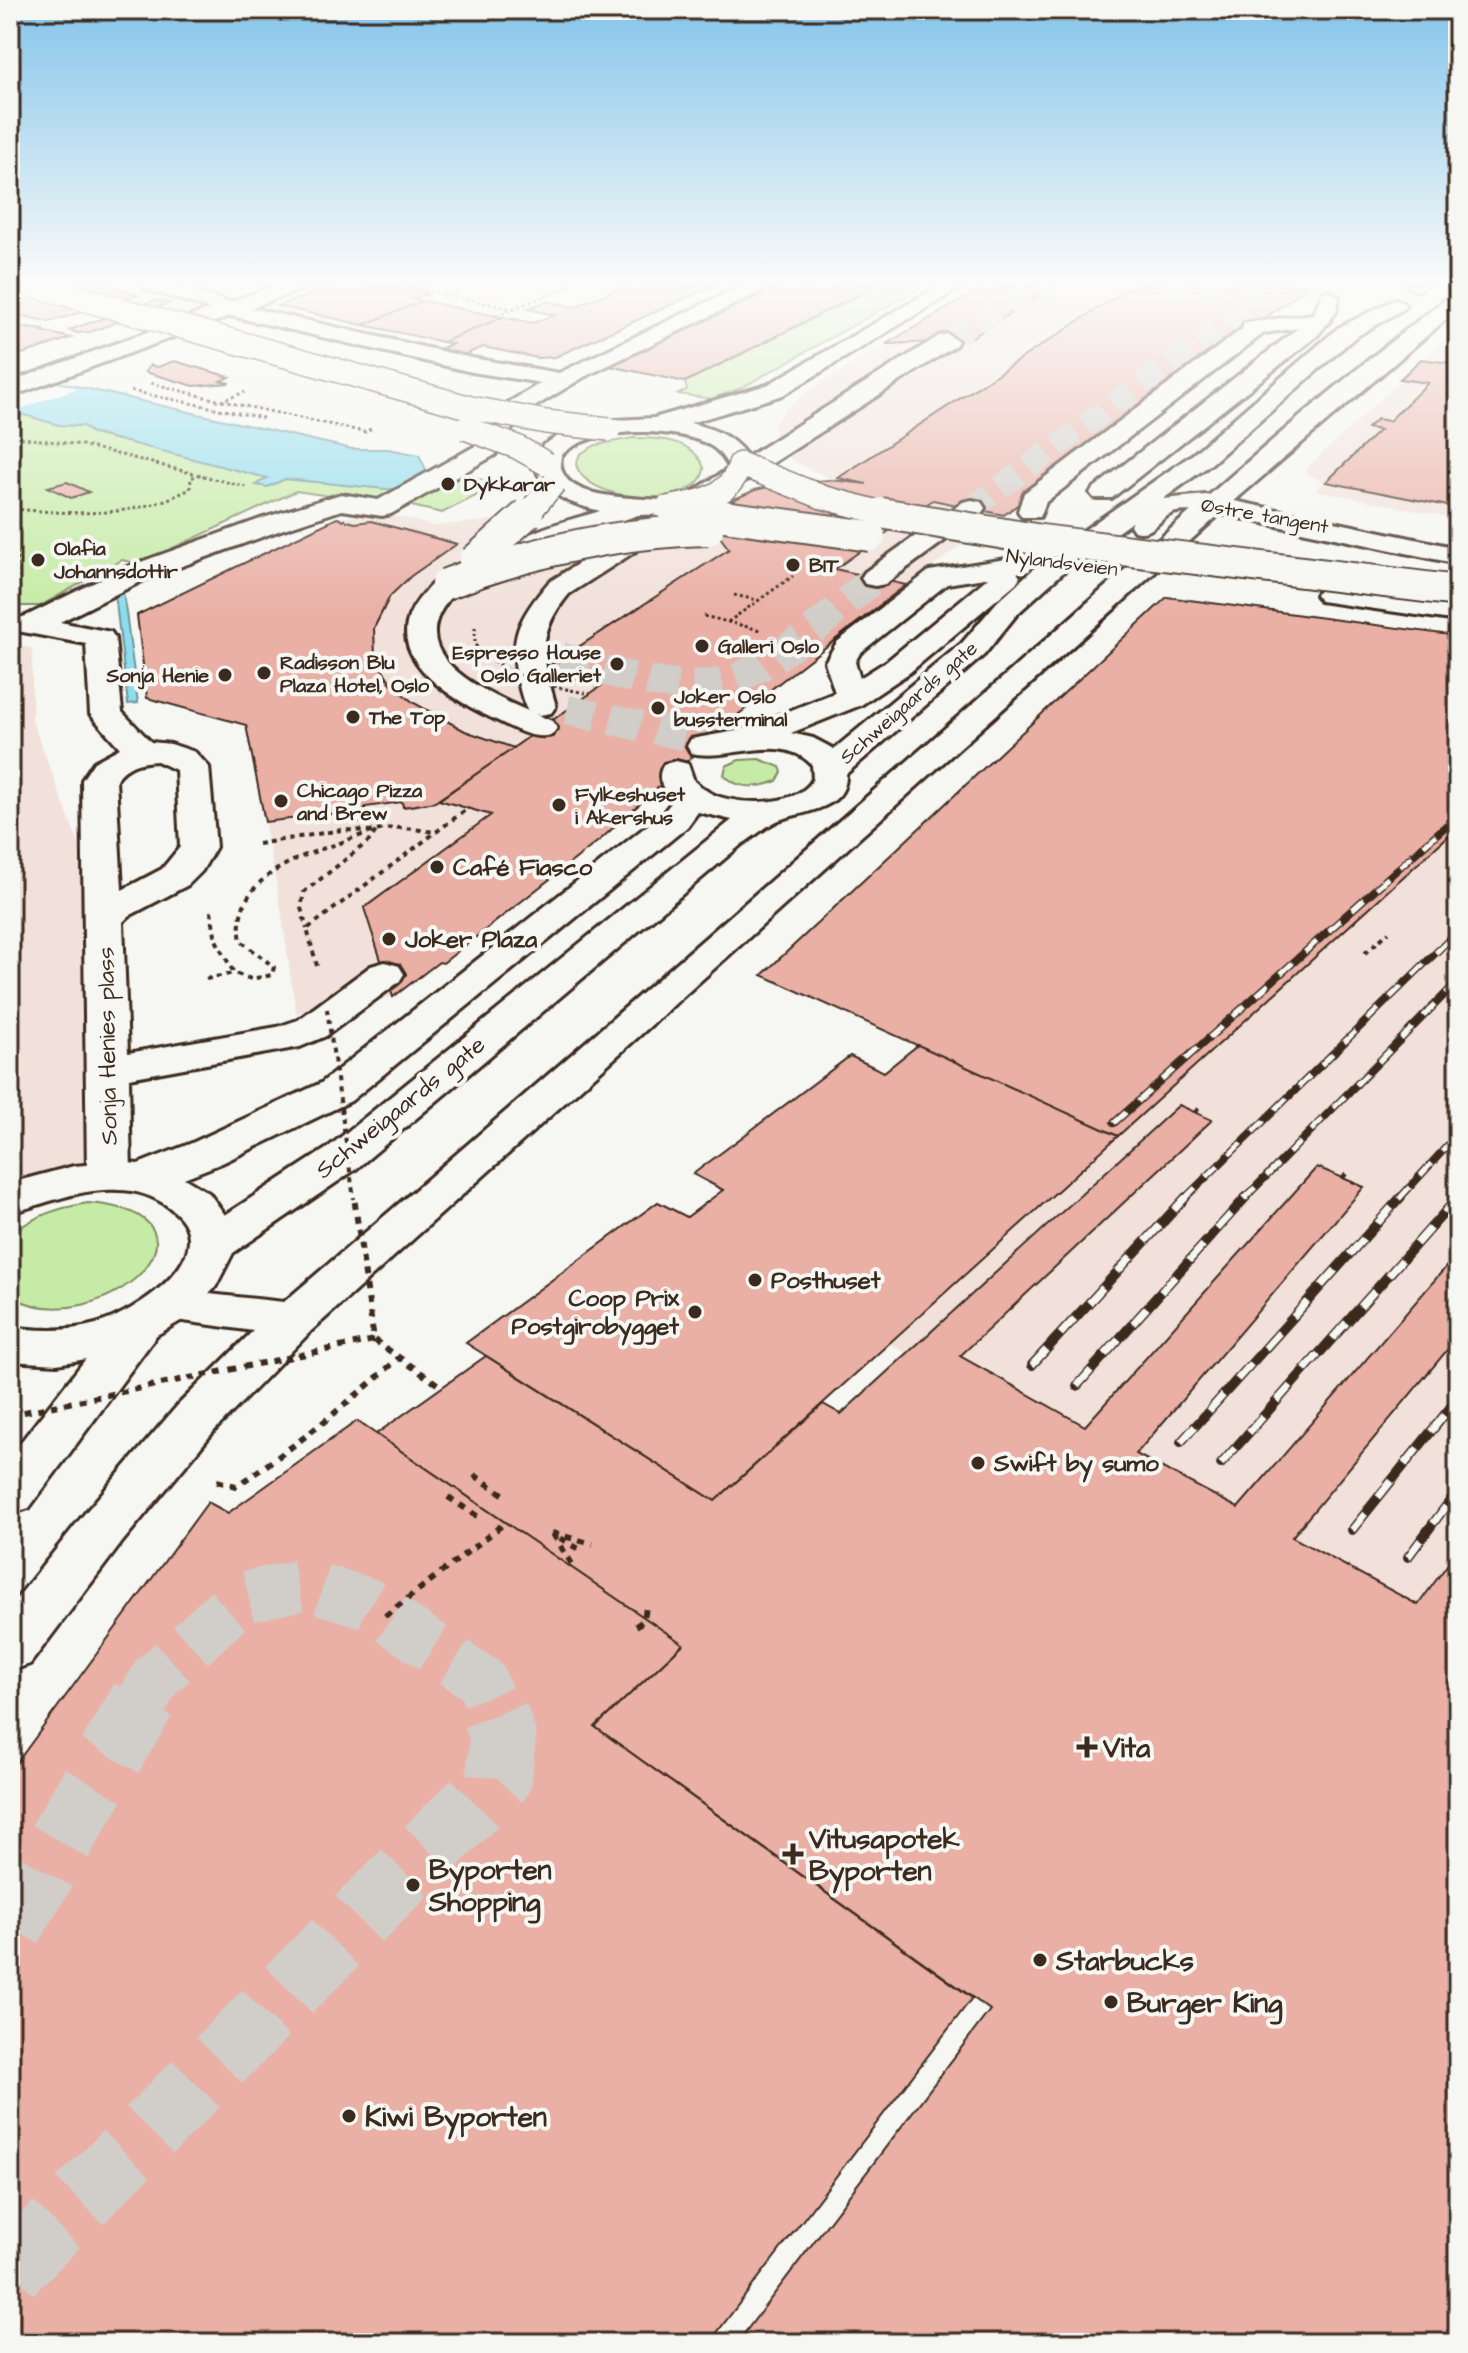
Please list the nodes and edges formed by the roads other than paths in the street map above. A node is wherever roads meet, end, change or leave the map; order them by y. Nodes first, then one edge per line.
1 (350, 395) edge
2 (422, 395) edge
3 (537, 395) edge
4 (760, 395) edge
5 (772, 395) edge
6 (862, 395) edge
7 (1168, 395) edge
8 (1228, 395) edge
9 (1293, 395) edge
10 (1332, 395) edge
11 (638, 425) junction
12 (609, 429) junction
13 (739, 443) junction
14 (551, 473) junction
15 (1168, 482) junction
16 (1215, 485) junction
17 (1101, 495) junction
18 (635, 507) junction
19 (666, 508) junction
20 (972, 508) tunnel mouth
21 (837, 532) junction
22 (1055, 534) junction
23 (1458, 534) edge
24 (1458, 556) edge
25 (511, 558) junction
26 (1019, 565) junction
27 (875, 578) tunnel mouth
28 (446, 584) junction
29 (1458, 591) edge
30 (1458, 612) edge
31 (20, 613) edge
32 (527, 645) junction
33 (973, 649) junction
34 (561, 657) tunnel mouth
35 (850, 698) junction
36 (753, 737) junction
37 (709, 743) tunnel mouth
38 (143, 753) junction
39 (831, 770) junction
40 (769, 811) junction
41 (107, 918) junction
42 (385, 974) dead end
43 (108, 1069) junction
44 (125, 1177) junction
45 (10, 1199) edge
46 (211, 1246) junction
47 (154, 1317) junction
48 (294, 1319) junction
49 (10, 1344) edge
50 (10, 1494) edge
51 (10, 1648) edge

1 - 14 main road, Nylandsveien, bridge
2 - 12 main road, Nylandsveien, bridge
3 - 31 main road
4 - 11 main road
5 - 13 main road
6 - 32 main road
7 - 22 main road
8 - 17 main road, Schweigaards gate
9 - 16 main road, Schweigaards gate
10 - 16 main road
11 - 12 main road, Nylandsveien
11 - 13 main road, Nylandsveien
12 - 14 main road, Nylandsveien, bridge
13 - 19 main road, Nylandsveien, bridge
13 - 29 main road, Nylandsveien, bridge
14 - 18 main road, Nylandsveien
14 - 28 main road, bridge
15 - 16 main road, Schweigaards gate
15 - 17 main road
15 - 33 main road, Schweigaards gate
16 - 23 main road, Østre tangent
16 - 24 main road, Østre tangent
16 - 33 main road, Østre tangent
16 - 48 main road
17 - 22 main road, Schweigaards gate
18 - 19 main road, Nylandsveien
18 - 25 main road
19 - 21 main road, Nylandsveien, bridge
20 - 27 main road
21 - 25 main road, bridge
21 - 30 main road, Nylandsveien, bridge
22 - 26 main road, Schweigaards gate
25 - 28 main road, bridge
26 - 35 main road, Schweigaards gate
26 - 35 main road
28 - 32 main road
31 - 38 main road
32 - 34 main road
33 - 39 main road, Schweigaards gate
35 - 36 main road, Schweigaards gate
36 - 37 main road, Schweigaards gate
36 - 39 main road, Schweigaards gate
38 - 41 main road, Sonja Henies plass
38 - 41 main road, Sonja Henies plass
39 - 40 main road, Schweigaards gate
40 - 44 main road, Schweigaards gate
40 - 46 main road, Schweigaards gate
41 - 43 main road, Sonja Henies plass
42 - 43 main road
43 - 44 main road, Sonja Henies plass
44 - 45 main road, Schweigaards gate
44 - 46 main road
46 - 47 main road
47 - 48 main road
47 - 49 main road
47 - 50 main road
48 - 51 main road

